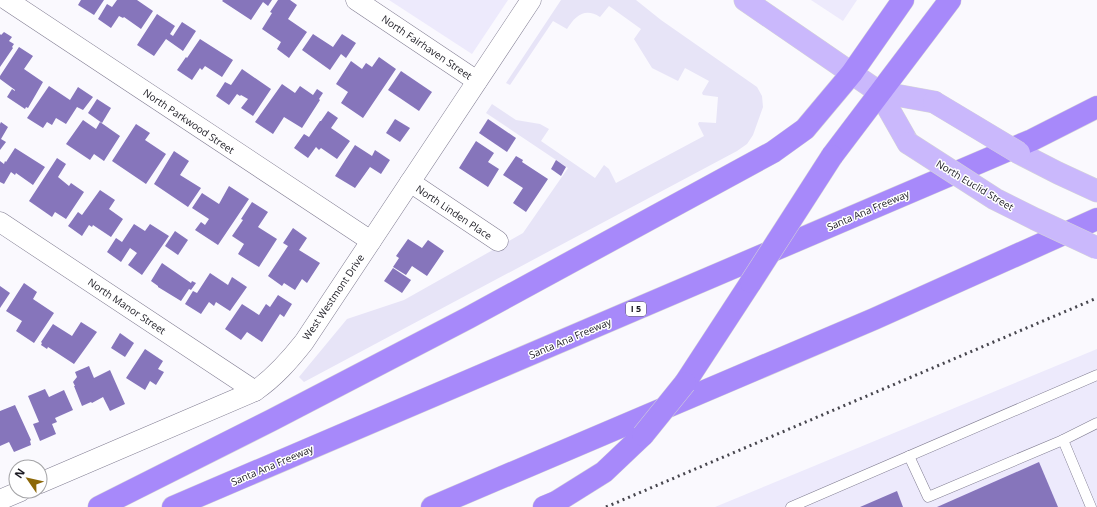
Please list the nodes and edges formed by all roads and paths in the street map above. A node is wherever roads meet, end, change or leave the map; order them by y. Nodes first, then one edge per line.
1 (7, 0) edge
2 (356, 0) edge
3 (530, 0) edge
4 (745, 0) edge
5 (903, 0) edge
6 (950, 0) edge
7 (852, 73) junction
8 (477, 81) junction
9 (879, 92) junction
10 (1097, 107) edge
11 (410, 182) junction
12 (1097, 191) edge
13 (1097, 219) edge
14 (0, 222) edge
15 (371, 241) junction
16 (498, 241) dead end
17 (1097, 248) edge
18 (1097, 375) edge
19 (255, 391) junction
20 (1097, 423) edge
21 (1063, 440) junction
22 (909, 456) junction
23 (48, 480) edge
24 (99, 507) edge
25 (173, 507) edge
26 (432, 507) edge
27 (544, 507) edge
28 (792, 507) edge
29 (1091, 507) edge

1 - 15 street, North Parkwood Street
2 - 8 street, North Fairhaven Street
3 - 8 street, West Westmont Drive
4 - 7 main road, North Euclid Street
5 - 7 highway
6 - 9 highway
7 - 9 main road, North Euclid Street
7 - 24 highway
8 - 11 street, West Westmont Drive
9 - 12 main road, North Euclid Street, bridge
9 - 17 main road, North Euclid Street, bridge
9 - 27 highway, bridge
10 - 25 highway, Santa Ana Freeway / I 5
11 - 15 street, West Westmont Drive
11 - 16 street, North Linden Place
13 - 26 highway
14 - 19 street, North Manor Street
15 - 19 street, West Westmont Drive
18 - 22 lane
19 - 23 street, West Westmont Drive
20 - 21 lane
21 - 22 lane
21 - 29 lane
22 - 28 lane

